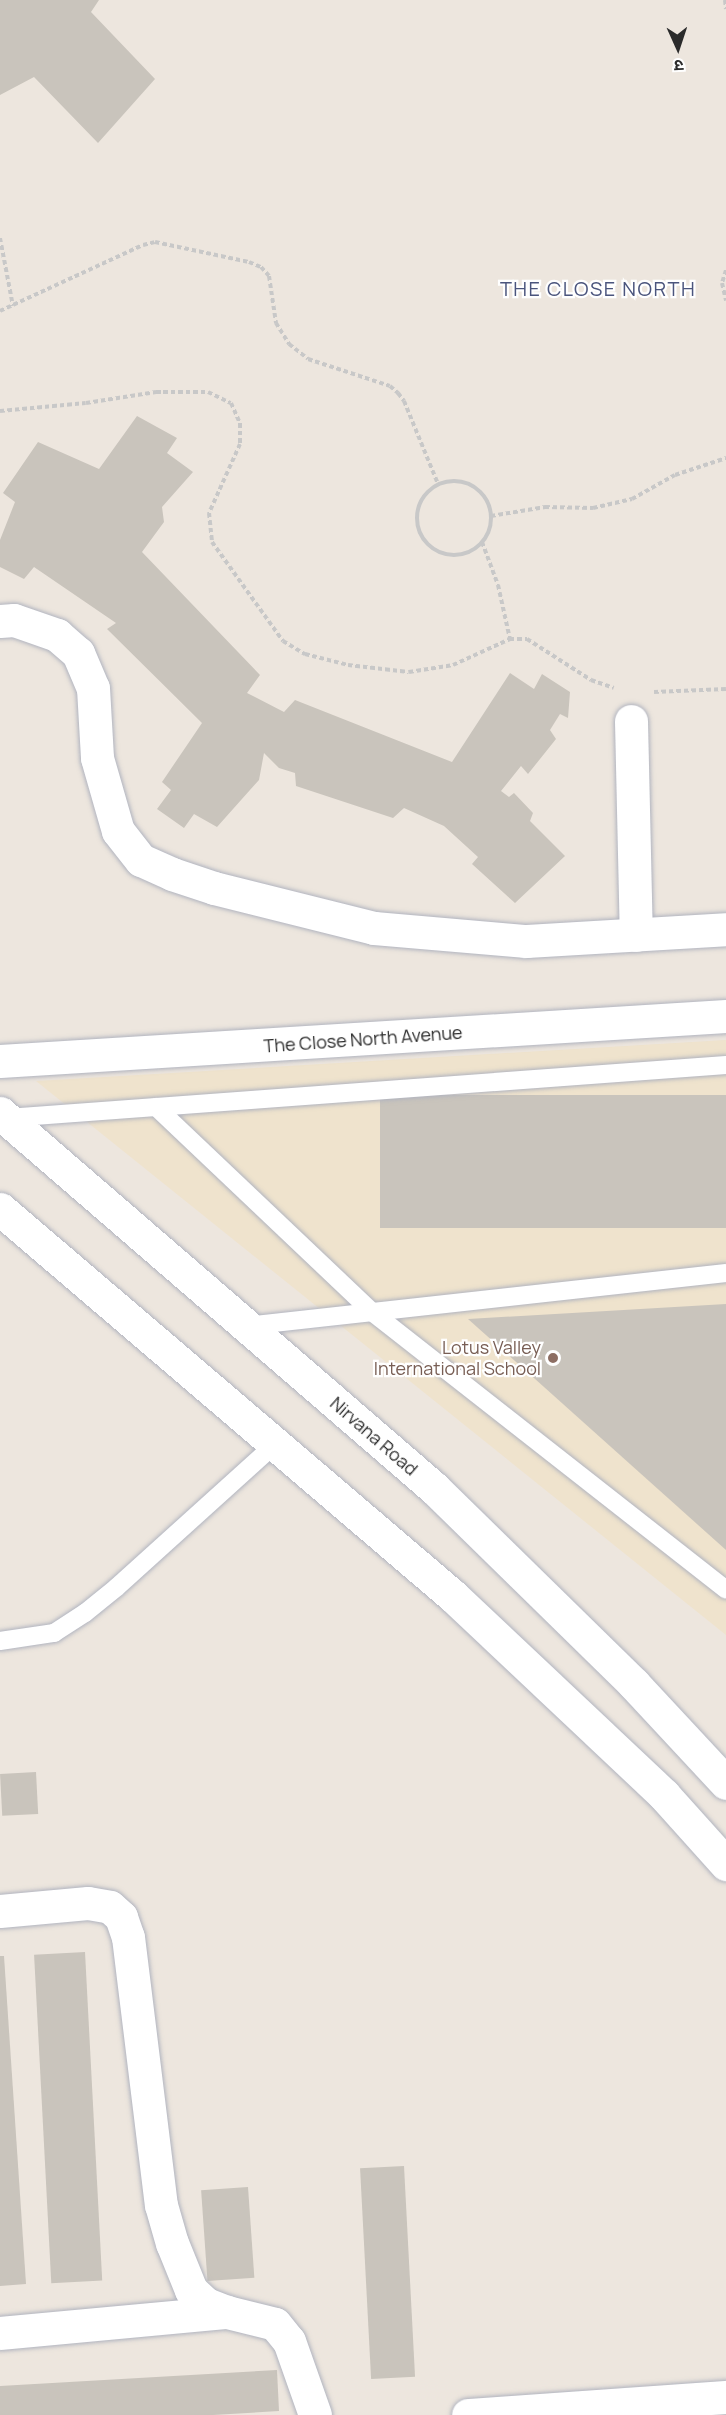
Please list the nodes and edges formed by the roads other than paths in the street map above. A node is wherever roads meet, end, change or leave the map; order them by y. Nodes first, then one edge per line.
1 (0, 621) edge
2 (631, 721) dead end
3 (726, 929) edge
4 (636, 935) junction
5 (726, 1016) edge
6 (0, 1061) edge
7 (726, 1065) edge
8 (156, 1107) junction
9 (4, 1115) edge
10 (0, 1209) edge
11 (726, 1273) edge
12 (372, 1312) junction
13 (246, 1326) junction
14 (275, 1444) junction
15 (726, 1590) edge
16 (0, 1641) edge
17 (726, 1783) edge
18 (726, 1864) edge
19 (0, 1911) edge
20 (227, 2313) junction
21 (0, 2333) edge
22 (726, 2397) edge
23 (315, 2415) edge
24 (468, 2415) edge

1 - 4 street
2 - 4 street
3 - 4 street
5 - 6 street, The Close North Avenue
7 - 8 lane
8 - 9 lane
8 - 12 lane
9 - 13 street, Nirvana Road
10 - 14 street
11 - 12 lane
12 - 13 lane
12 - 15 lane
13 - 17 street, Nirvana Road
14 - 16 lane
14 - 18 street
19 - 20 street
20 - 21 street
20 - 23 street
22 - 24 street

